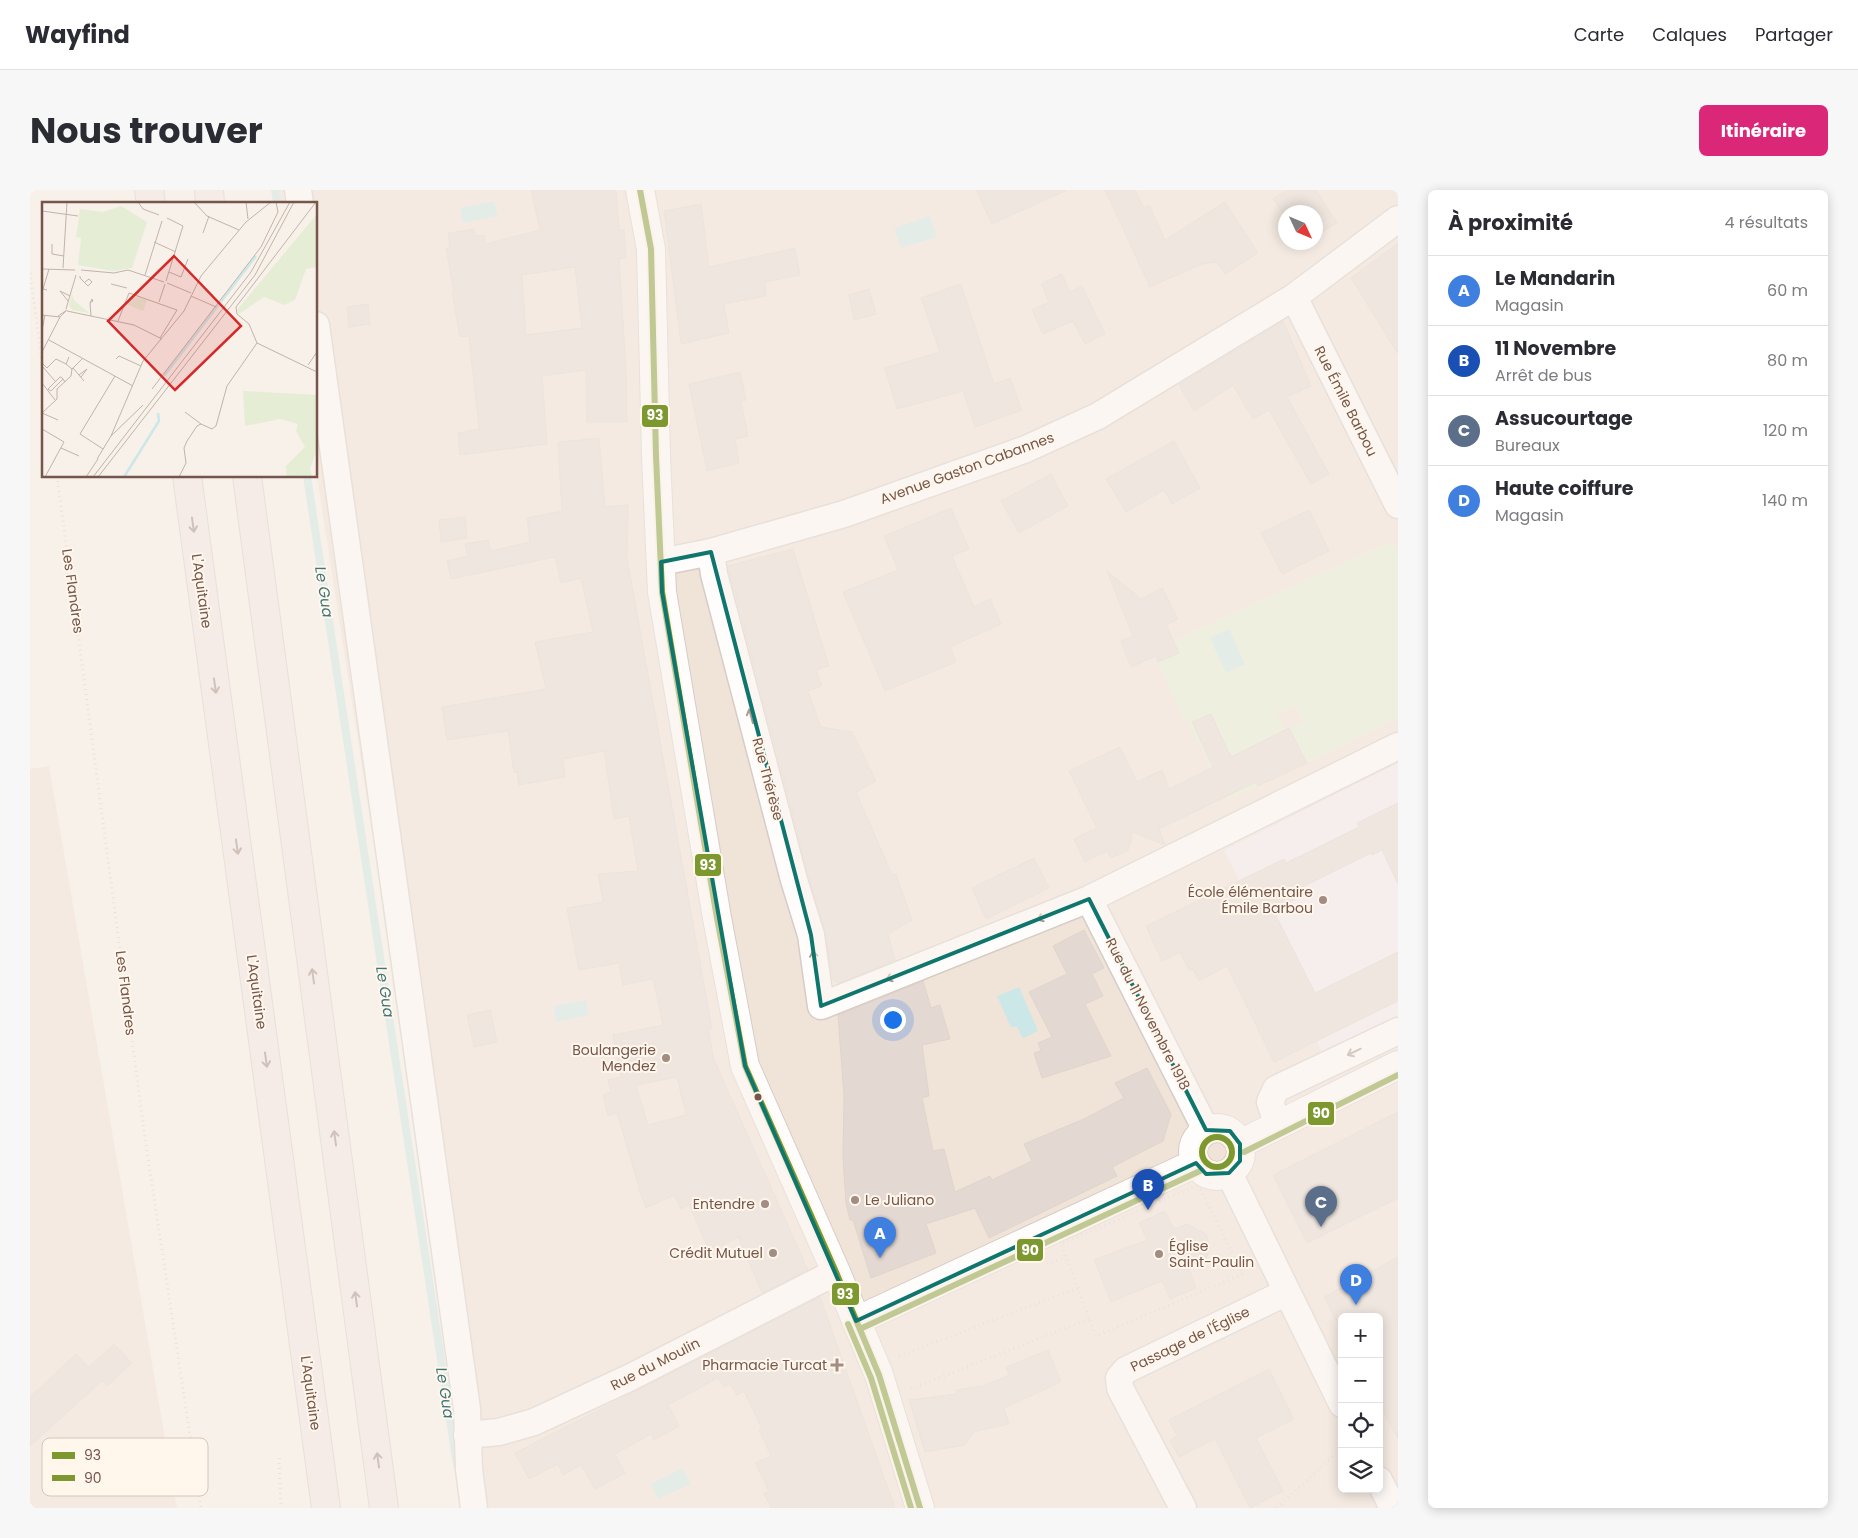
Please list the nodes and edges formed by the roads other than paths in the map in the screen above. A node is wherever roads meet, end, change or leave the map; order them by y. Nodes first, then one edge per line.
1 (640, 190) edge
2 (1398, 219) edge
3 (1294, 297) junction
4 (318, 339) edge
5 (187, 478) edge
6 (247, 478) edge
7 (1398, 505) edge
8 (710, 552) junction
9 (661, 562) junction
10 (1398, 746) edge
11 (1090, 899) junction
12 (1398, 1031) edge
13 (1398, 1065) edge
14 (1278, 1126) junction
15 (1206, 1130) junction
16 (1240, 1144) junction
17 (1196, 1163) junction
18 (1229, 1173) junction
19 (836, 1272) junction
20 (1287, 1292) junction
21 (856, 1321) junction
22 (1342, 1403) edge
23 (467, 1435) junction
24 (1383, 1488) edge
25 (326, 1508) edge
26 (384, 1508) edge
27 (474, 1508) edge
28 (920, 1508) edge
29 (1183, 1508) edge
30 (1393, 1508) edge

1 - 9 main road
2 - 3 street, Avenue Gaston Cabannes
3 - 7 street, Rue Émile Barbou
3 - 8 street, Avenue Gaston Cabannes
4 - 23 street
5 -> 25 highway, L'Aquitaine
26 -> 6 highway
8 - 9 street, Avenue Gaston Cabannes
11 -> 8 street, Rue Thérèse
9 - 19 main road
10 - 11 street
11 - 15 street, Rue du 11 Novembre 1918
12 -> 14 street
13 - 14 main road
14 - 16 main road
15 - 16 main road
15 - 17 main road
16 - 18 main road
17 - 18 main road
17 - 21 main road
18 - 20 street
19 - 21 main road
19 - 23 street, Rue du Moulin
20 - 22 street
20 - 29 street, Passage de l'Église
21 - 28 main road
23 - 27 street
24 - 30 street

